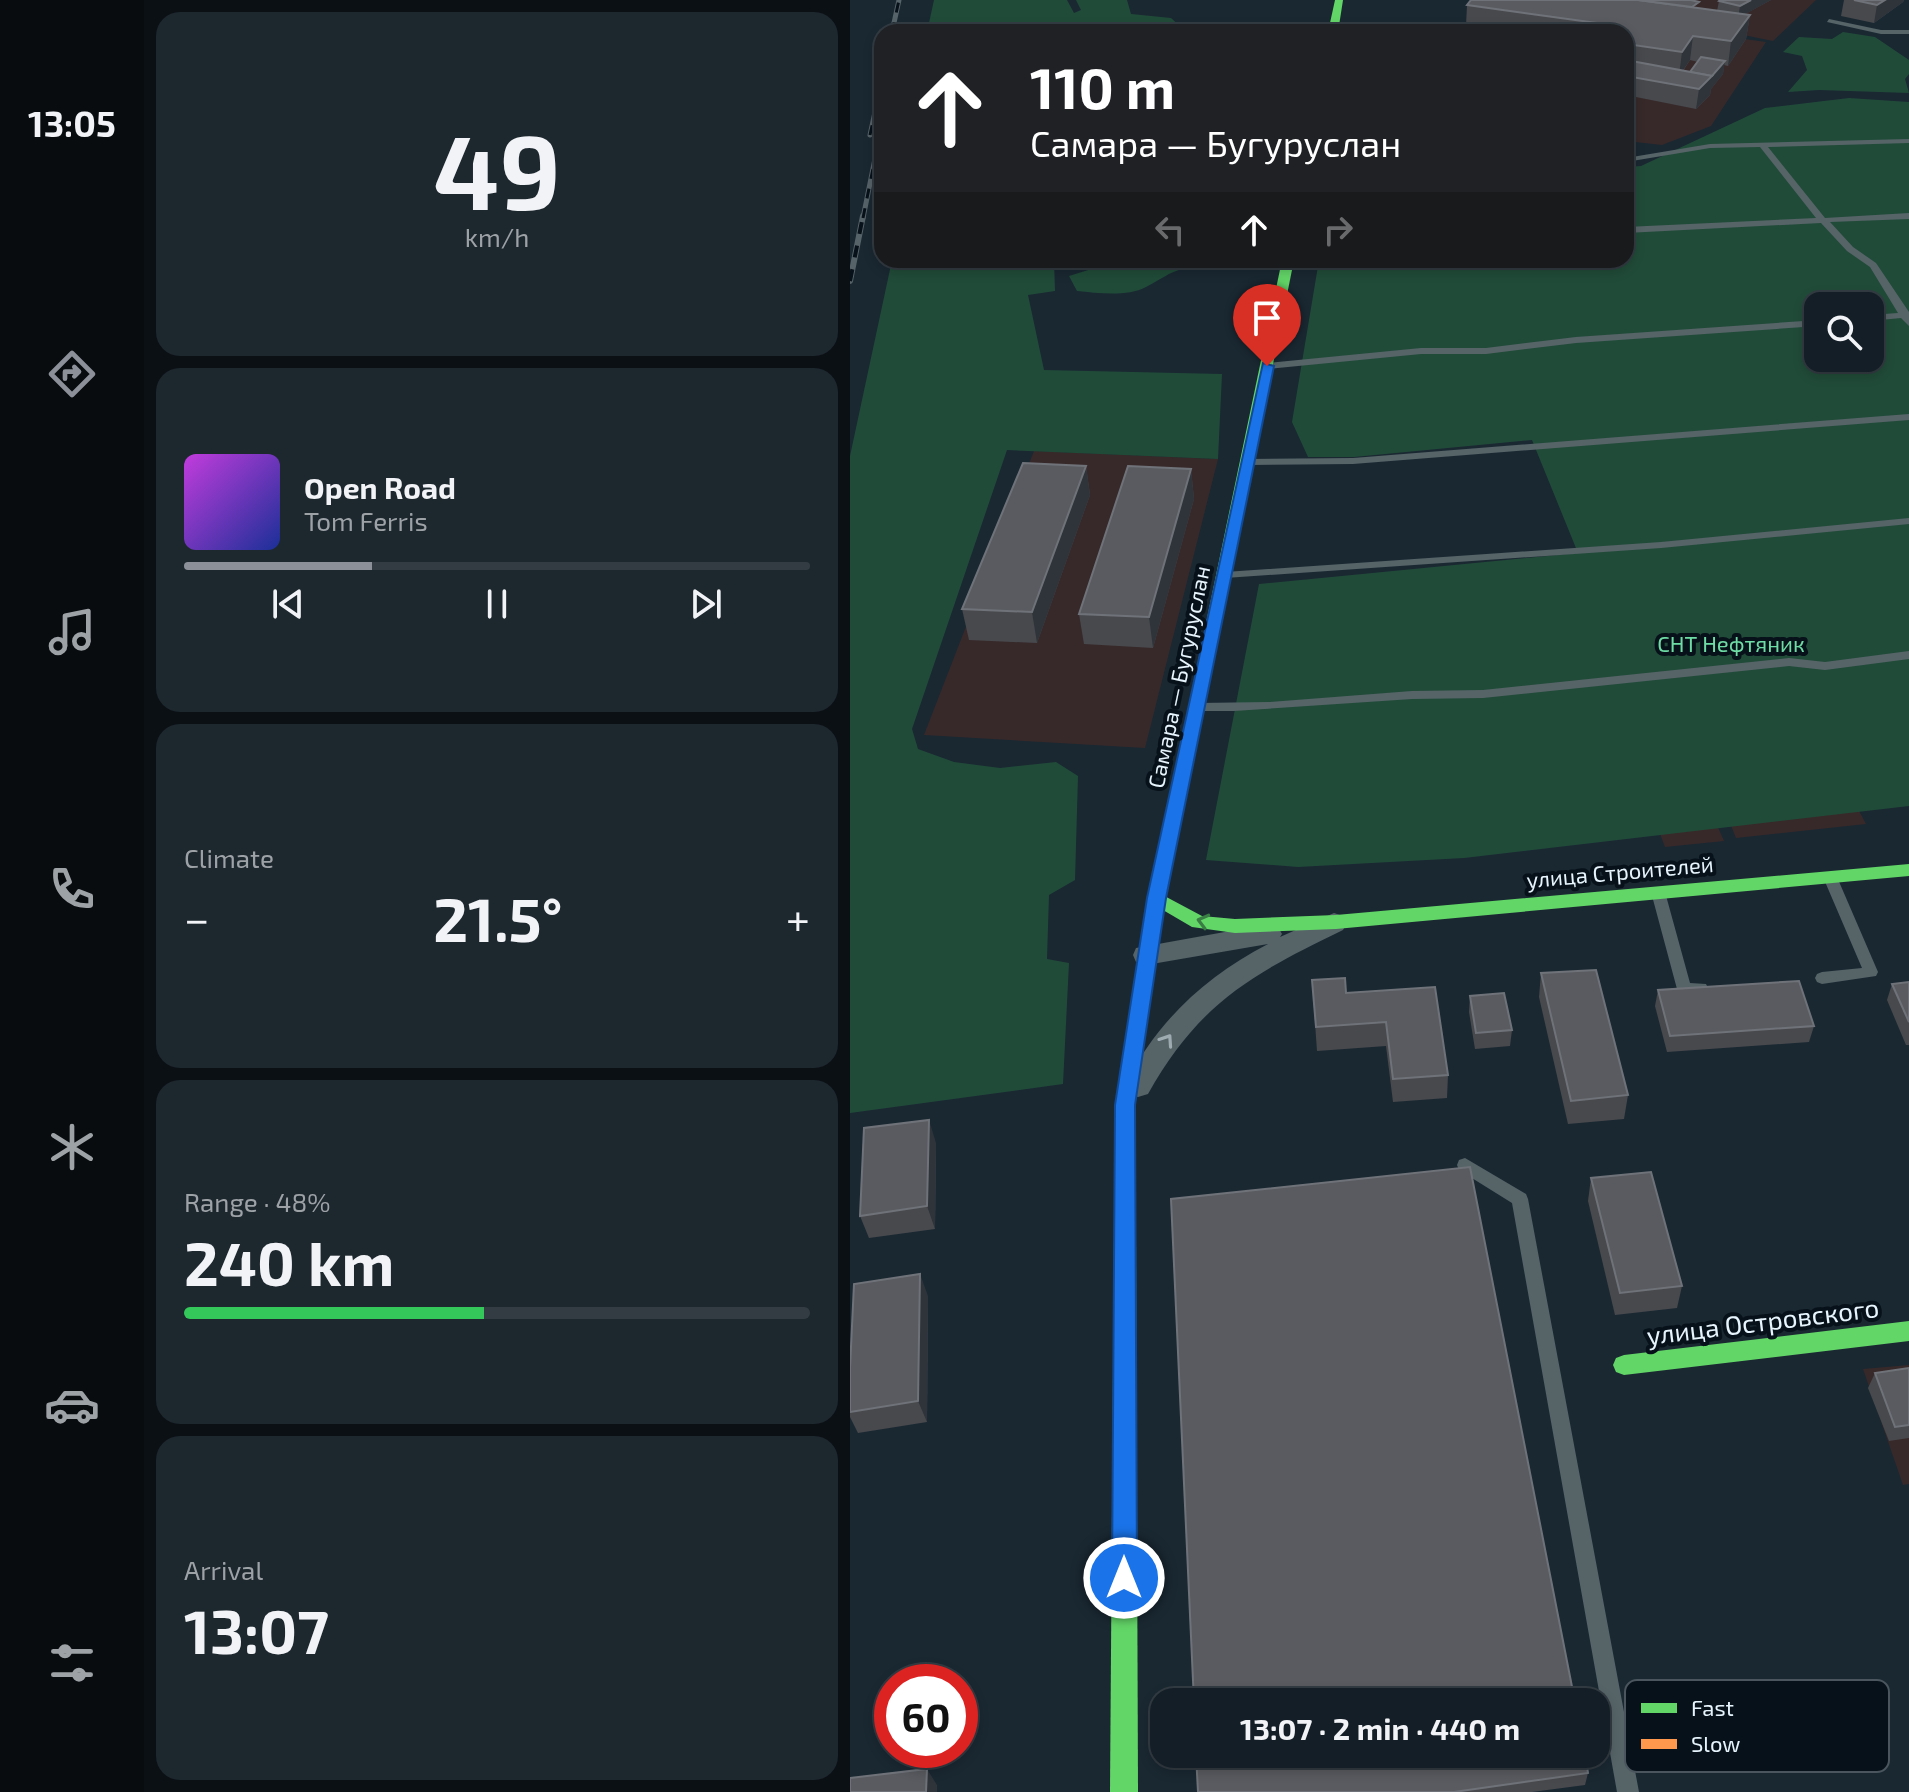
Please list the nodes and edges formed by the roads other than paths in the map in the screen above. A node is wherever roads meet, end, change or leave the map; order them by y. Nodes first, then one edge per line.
1 (1339, 0) edge
2 (1829, 21) dead end
3 (1335, 24) edge
4 (1907, 34) edge
5 (1909, 141) edge
6 (1762, 145) junction
7 (1634, 159) edge
8 (1909, 216) edge
9 (1821, 218) junction
10 (1634, 230) edge
11 (1286, 268) edge
12 (1884, 318) edge
13 (1907, 318) edge
14 (1804, 324) edge
15 (1267, 366) junction
16 (1909, 417) edge
17 (1248, 462) junction
18 (1909, 521) edge
19 (1225, 575) junction
20 (1909, 655) edge
21 (1198, 707) junction
22 (1909, 870) edge
23 (1830, 877) junction
24 (1658, 892) junction
25 (1157, 898) junction
26 (1336, 922) junction
27 (1146, 955) junction
28 (1822, 978) dead end
29 (1721, 986) edge
30 (1125, 1105) junction
31 (1465, 1165) edge
32 (1909, 1331) edge
33 (1624, 1365) dead end
34 (1124, 1792) edge
35 (1628, 1792) edge

1 - 3 main road
2 - 4 lane
5 - 6 lane
6 - 7 lane
6 - 9 lane
8 - 9 lane
9 - 10 lane
9 - 13 lane
11 - 15 main road, Самара — Бугуруслан
12 - 13 lane
14 - 15 lane
15 - 17 main road, Самара — Бугуруслан
16 - 17 lane
17 - 19 main road, Самара — Бугуруслан
18 - 19 lane
19 - 21 main road, Самара — Бугуруслан
20 - 21 lane
21 - 25 main road, Самара — Бугуруслан
22 - 23 main road, улица Строителей
23 - 24 main road, улица Строителей
23 - 28 lane
24 - 26 main road, улица Строителей
24 - 29 lane
26 -> 25 main road, улица Строителей
25 - 27 main road, Самара — Бугуруслан
26 - 27 street
30 -> 26 street
27 - 30 main road, Самара — Бугуруслан
30 - 34 main road, Самара — Бугуруслан
31 - 35 lane
32 - 33 main road, улица Островского

